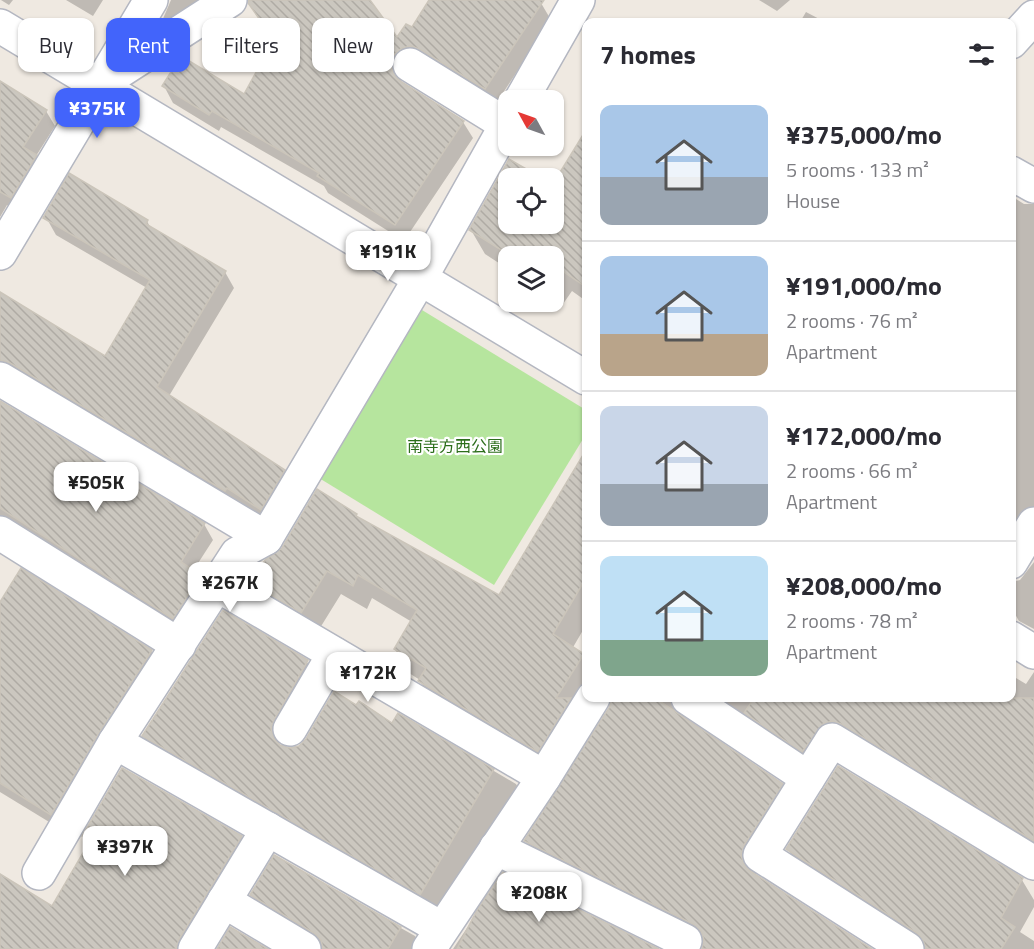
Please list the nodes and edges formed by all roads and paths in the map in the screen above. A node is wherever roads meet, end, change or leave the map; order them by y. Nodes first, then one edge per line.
1 (151, 0) edge
2 (230, 0) edge
3 (578, 0) edge
4 (1034, 17) edge
5 (0, 26) edge
6 (1016, 37) edge
7 (410, 65) dead end
8 (100, 85) junction
9 (527, 90) edge
10 (498, 109) edge
11 (498, 141) edge
12 (1016, 176) edge
13 (1034, 186) edge
14 (1, 249) edge
15 (421, 277) junction
16 (582, 376) edge
17 (0, 379) edge
18 (1034, 524) edge
19 (0, 533) edge
20 (266, 537) junction
21 (1016, 554) edge
22 (217, 585) junction
23 (1016, 641) edge
24 (179, 645) junction
25 (1034, 652) edge
26 (334, 654) junction
27 (591, 702) edge
28 (694, 702) edge
29 (290, 729) dead end
30 (115, 742) junction
31 (544, 777) junction
32 (808, 778) junction
33 (268, 829) junction
34 (496, 848) junction
35 (1034, 863) edge
36 (39, 873) dead end
37 (224, 901) junction
38 (435, 939) edge
39 (686, 941) dead end
40 (195, 949) edge
41 (304, 949) edge
42 (907, 949) edge

1 - 8 street
2 - 8 street
3 - 9 street
4 - 6 street
5 - 8 street
7 - 10 street
8 - 14 street
8 - 15 street
11 - 15 street
12 - 13 street
15 - 16 street
15 - 20 street
17 - 20 street
18 - 21 street
19 - 24 street
20 - 22 street
22 - 24 street
22 - 26 street
23 - 25 street
24 - 30 street
26 - 29 street
26 - 31 street
27 - 31 street
28 - 32 street
30 - 33 street
30 - 36 street
31 - 34 street
32 - 35 street
32 - 42 street
33 - 37 street
33 - 38 street
34 - 38 street
34 - 39 street
37 - 40 street
37 - 41 street

